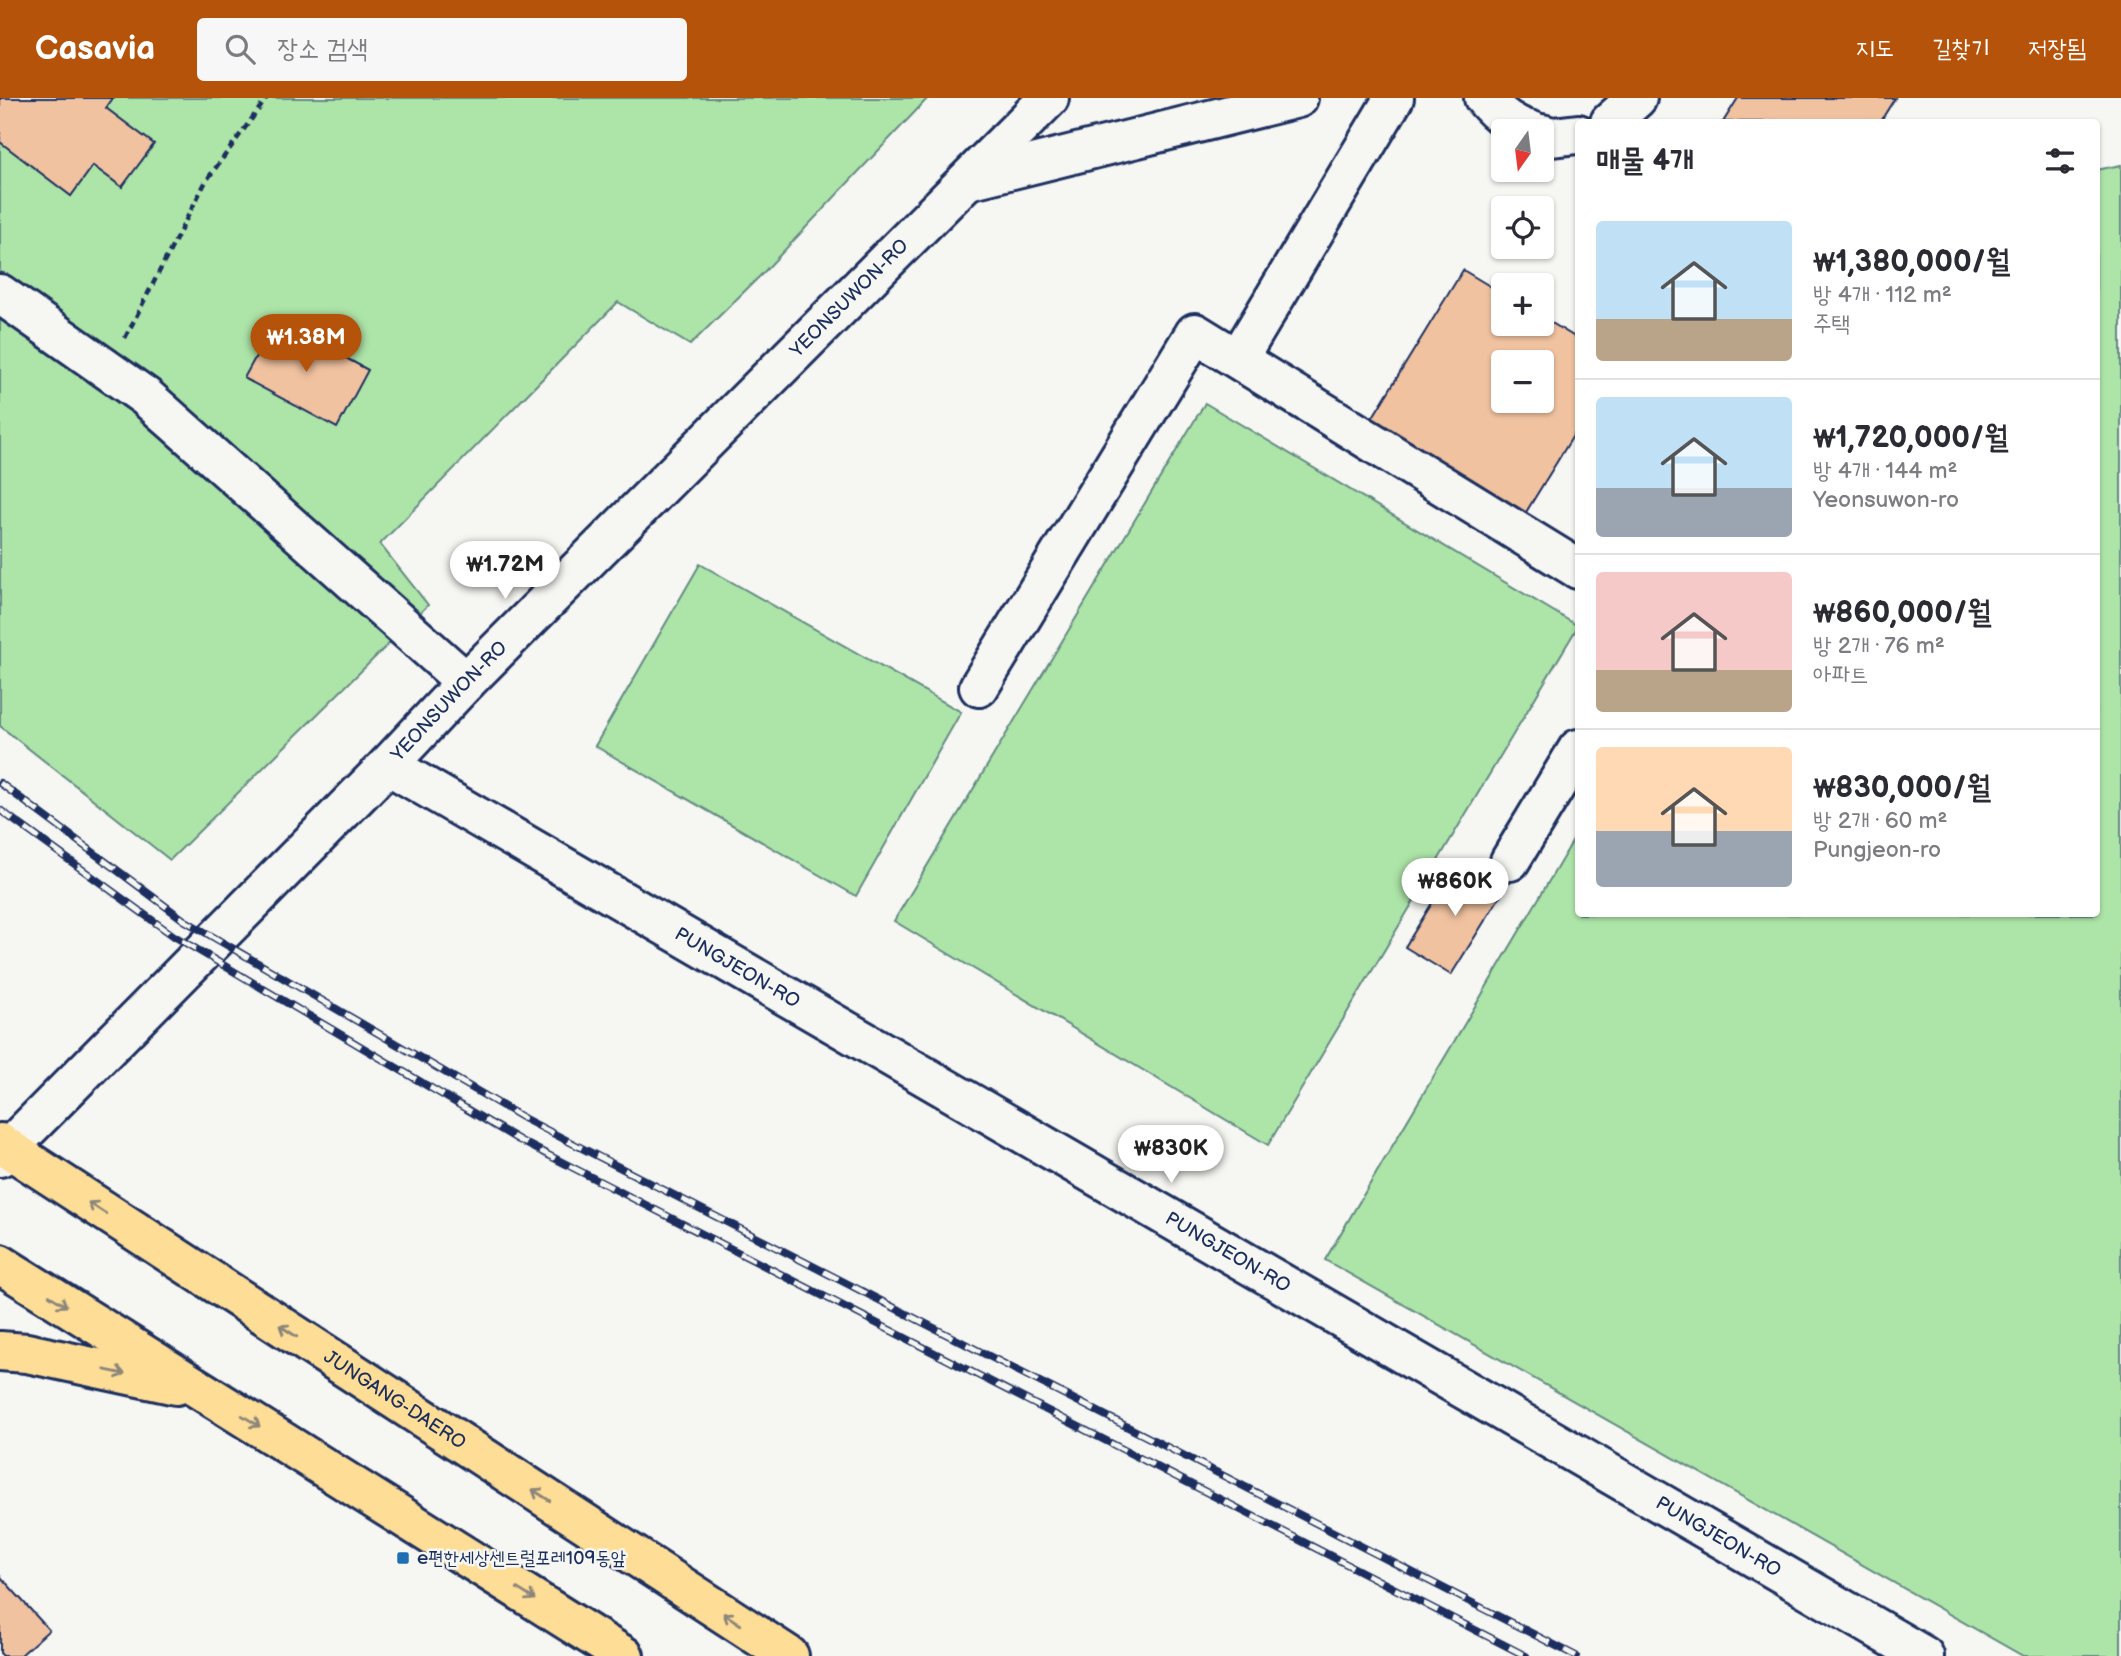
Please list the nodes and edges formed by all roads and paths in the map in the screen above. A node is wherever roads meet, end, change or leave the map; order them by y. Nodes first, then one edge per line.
1 (267, 98) edge
2 (1049, 98) edge
3 (1298, 98) edge
4 (1394, 98) edge
5 (1484, 98) edge
6 (1637, 98) edge
7 (1507, 119) edge
8 (1613, 119) edge
9 (1575, 134) edge
10 (1554, 137) edge
11 (968, 180) junction
12 (0, 293) edge
13 (1238, 359) junction
14 (108, 370) junction
15 (1575, 567) edge
16 (466, 682) junction
17 (979, 687) dead end
18 (1575, 754) edge
19 (388, 765) junction
20 (1510, 861) dead end
21 (3, 1150) edge
22 (0, 1264) edge
23 (0, 1351) edge
24 (201, 1390) junction
25 (624, 1656) edge
26 (789, 1656) edge
27 (1924, 1656) edge

1 - 14 path
2 - 11 street, YEONSUWON-RO
3 - 11 street
4 - 13 street
5 - 7 street
6 - 8 street
9 - 10 street
11 - 16 street, YEONSUWON-RO
12 - 14 street
13 - 15 street
13 - 17 street
14 - 16 street
16 - 19 street, YEONSUWON-RO
18 - 20 street
19 - 21 street, YEONSUWON-RO
19 - 27 street, PUNGJEON-RO
26 -> 21 main road, JUNGANG-DAERO
22 -> 24 main road
23 -> 24 main road
24 -> 25 main road

